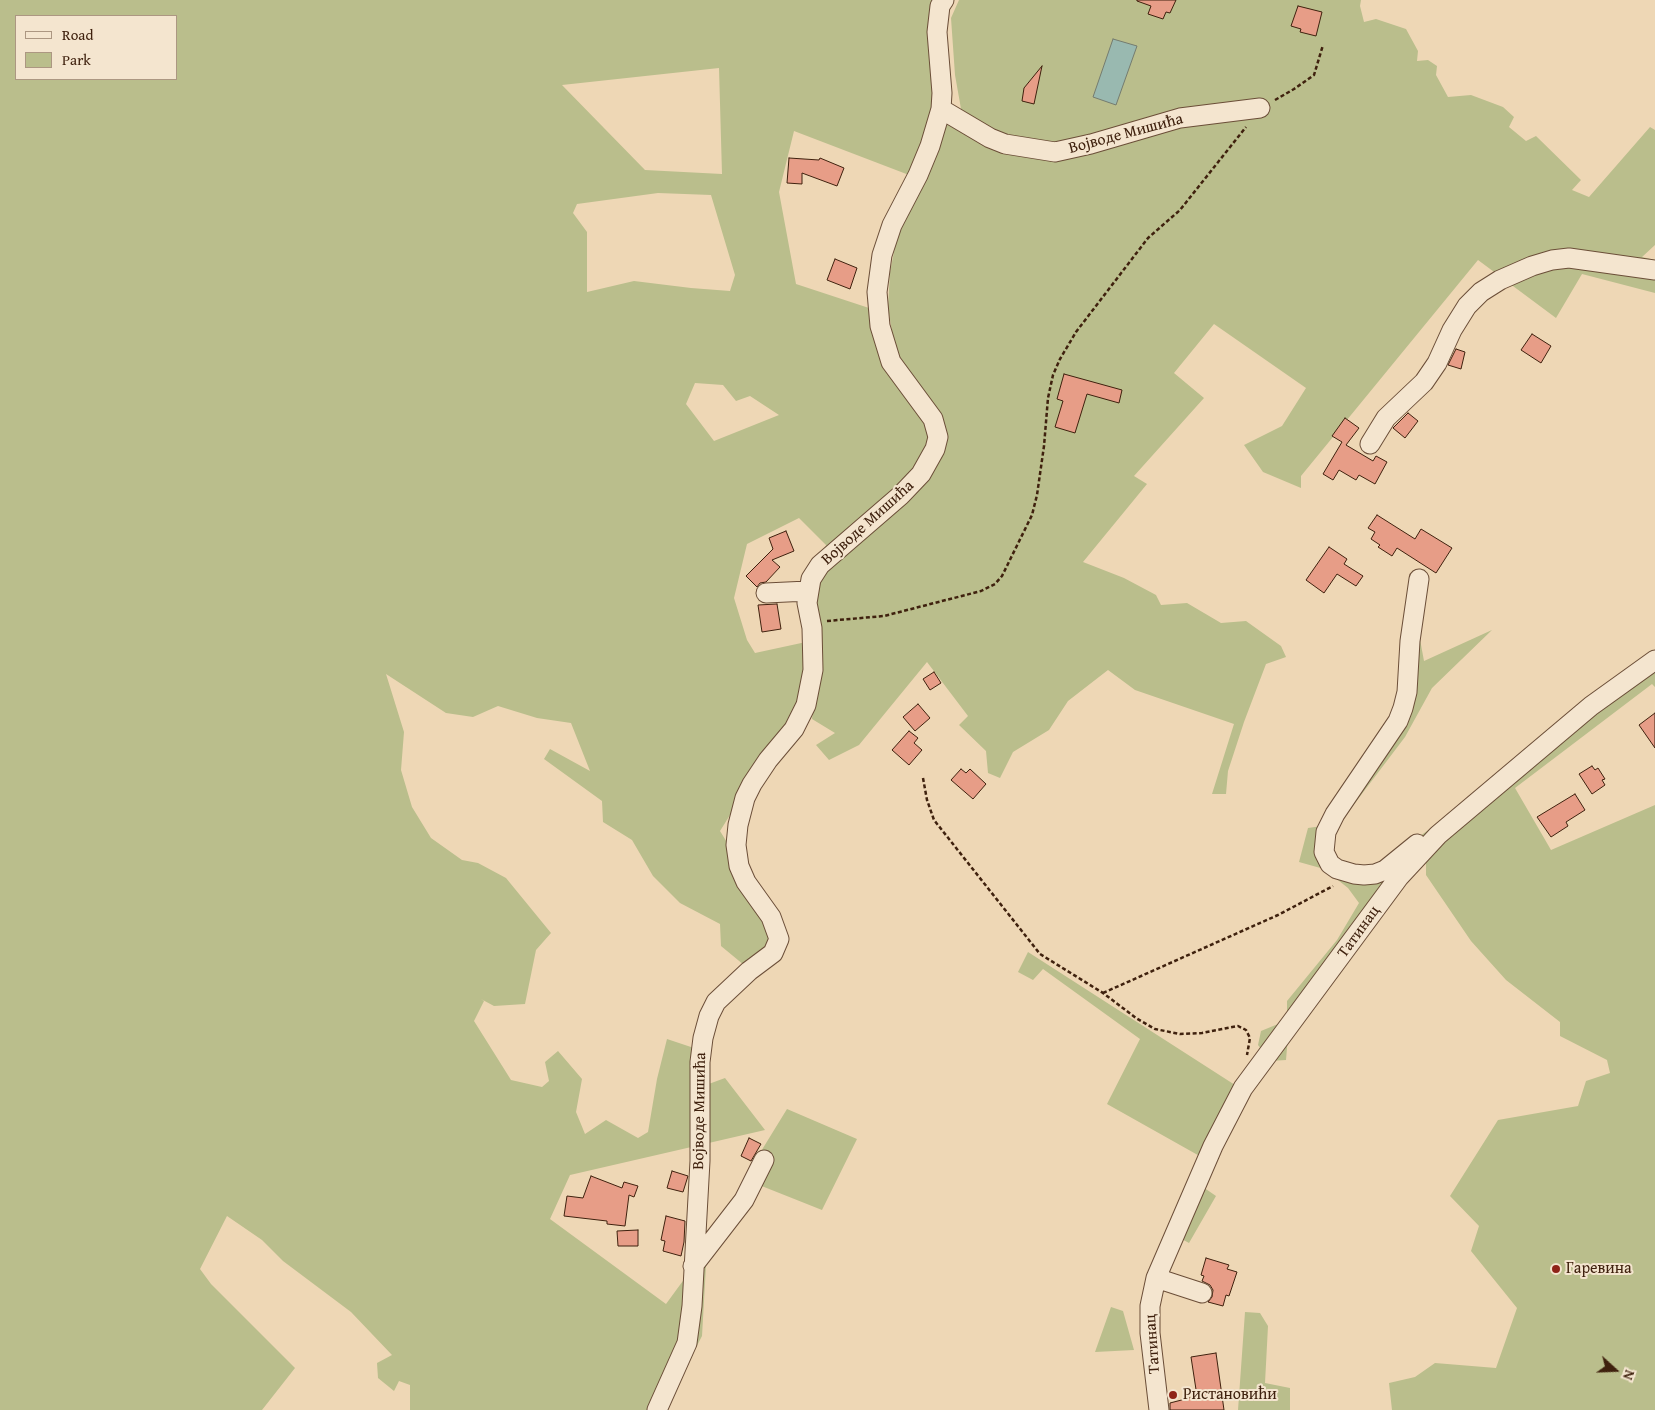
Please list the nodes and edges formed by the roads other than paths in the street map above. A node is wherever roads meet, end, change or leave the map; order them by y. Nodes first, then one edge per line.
1 (944, 0) edge
2 (1260, 108) road end
3 (941, 109) junction
4 (1655, 270) edge
5 (1370, 444) dead end
6 (1419, 578) dead end
7 (808, 591) junction
8 (766, 593) dead end
9 (1655, 660) edge
10 (1438, 835) junction
11 (764, 1160) dead end
12 (693, 1266) junction
13 (1156, 1278) junction
14 (1202, 1294) dead end
15 (657, 1410) edge
16 (1159, 1410) edge

1 - 3 street, Војводе Мишића
2 - 3 street, Војводе Мишића
3 - 7 street, Војводе Мишића
4 - 5 street
6 - 10 street
7 - 8 street
7 - 12 street, Војводе Мишића
9 - 10 street, Татинац
10 - 13 street, Татинац
11 - 12 street
12 - 15 street, Војводе Мишића
13 - 14 street
13 - 16 street, Татинац

